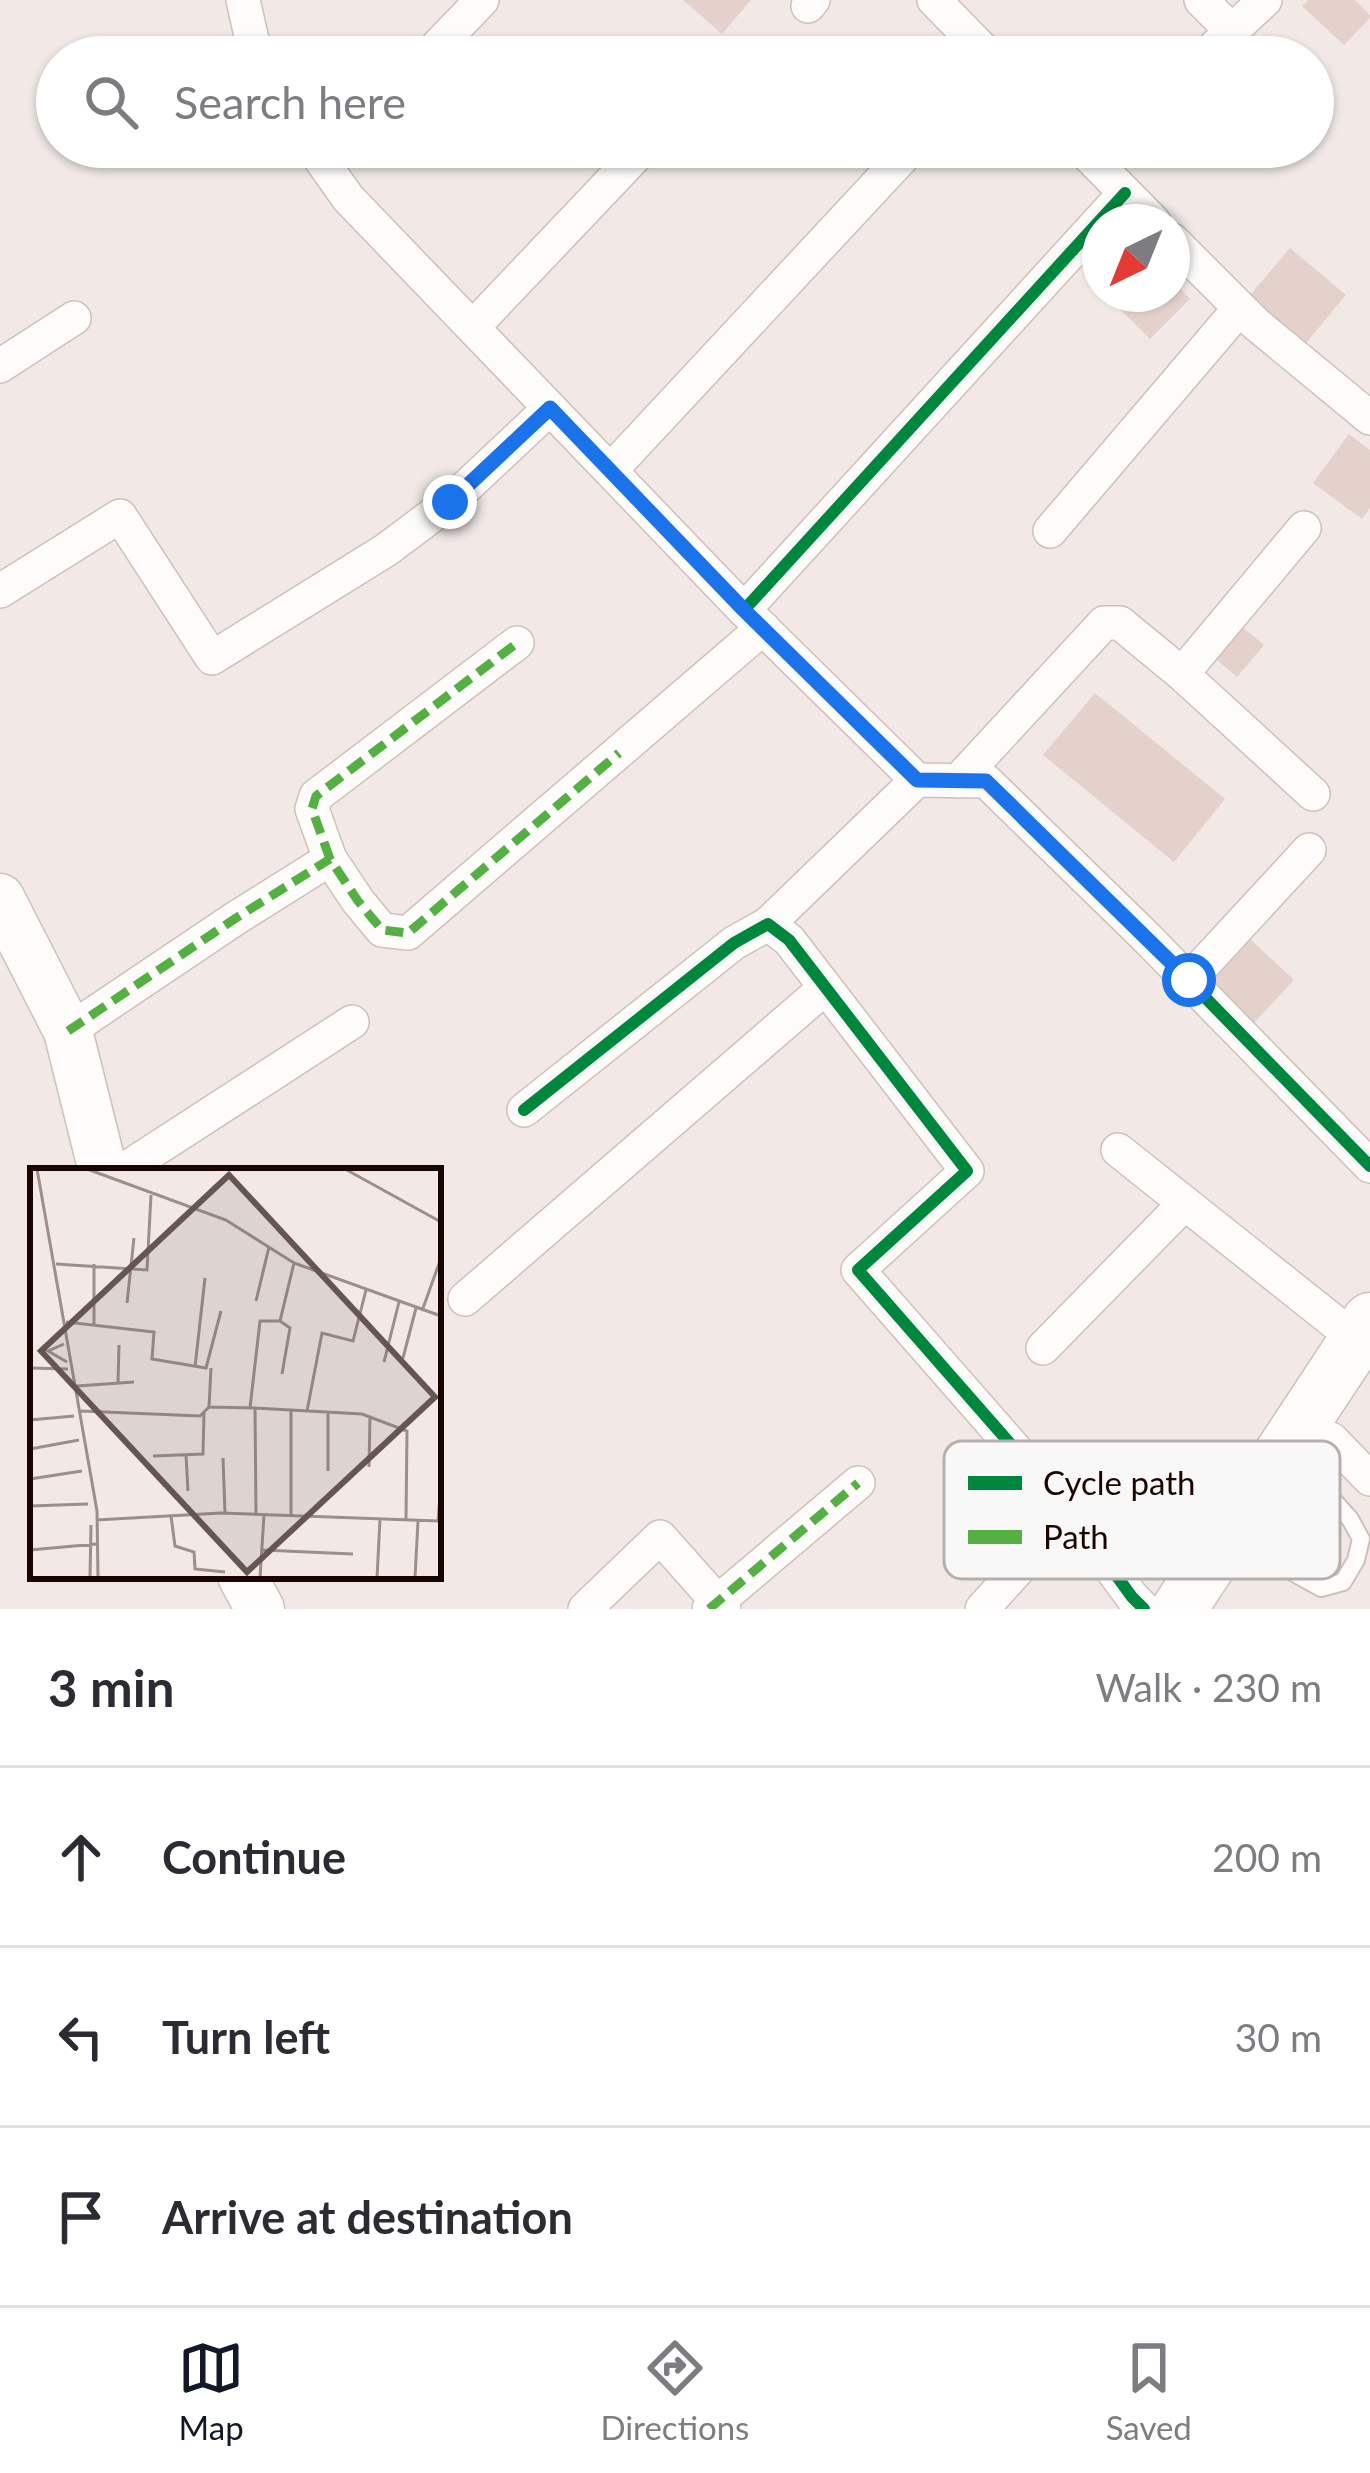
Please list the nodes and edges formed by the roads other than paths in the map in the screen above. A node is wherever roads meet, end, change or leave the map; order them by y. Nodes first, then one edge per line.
1 (242, 0) edge
2 (482, 0) edge
3 (934, 0) edge
4 (1201, 0) edge
5 (1265, 0) edge
6 (1232, 31) junction
7 (251, 36) edge
8 (447, 36) edge
9 (969, 36) edge
10 (1227, 36) edge
11 (332, 168) edge
12 (624, 168) edge
13 (893, 168) edge
14 (1106, 168) edge
15 (1126, 193) junction
16 (1137, 204) edge
17 (1190, 258) edge
18 (1240, 308) junction
19 (74, 318) dead end
20 (473, 327) junction
21 (0, 366) edge
22 (550, 408) junction
23 (1370, 418) edge
24 (610, 470) junction
25 (1304, 528) dead end
26 (1050, 531) dead end
27 (0, 591) edge
28 (754, 619) junction
29 (517, 644) dead end
30 (1182, 674) junction
31 (917, 780) junction
32 (958, 781) junction
33 (1313, 794) dead end
34 (1310, 850) dead end
35 (330, 859) junction
36 (0, 898) edge
37 (769, 924) junction
38 (1189, 980) junction
39 (825, 988) junction
40 (352, 1022) dead end
41 (68, 1031) junction
42 (524, 1110) dead end
43 (1118, 1150) dead end
44 (1370, 1166) edge
45 (102, 1168) edge
46 (127, 1168) edge
47 (1185, 1203) junction
48 (465, 1299) dead end
49 (1043, 1348) dead end
50 (1366, 1349) edge
51 (1008, 1441) edge
52 (1300, 1441) edge
53 (1325, 1441) edge
54 (1340, 1465) edge
55 (1370, 1479) edge
56 (858, 1484) dead end
57 (1340, 1498) edge
58 (244, 1579) edge
59 (1009, 1579) edge
60 (1118, 1579) edge
61 (1201, 1579) edge
62 (1232, 1579) edge
63 (1306, 1579) edge
64 (717, 1606) edge
65 (260, 1609) edge
66 (585, 1609) edge
67 (982, 1609) edge
68 (1144, 1609) edge
69 (1179, 1609) edge
70 (1211, 1609) edge

1 - 7 street
2 - 8 street
3 - 9 street
4 - 6 street
5 - 6 street
6 - 10 street
11 - 20 street
12 - 20 street
13 - 24 street
14 - 15 street
15 - 16 street
15 - 28 street
17 - 18 street
18 - 23 street
18 - 26 street
19 - 21 street
20 - 22 street
22 - 24 street
22 - 27 street
24 - 28 street
25 - 30 street
28 - 31 street
28 - 35 street
29 - 35 street
30 - 32 street
30 - 33 street
31 - 32 street
31 - 37 street
32 - 38 street
34 - 38 street
35 - 41 street
36 - 41 street
37 - 39 street
37 - 42 street
38 - 44 street
39 - 48 street
39 - 51 street
40 - 46 street
41 - 45 street
43 - 47 street
47 - 49 street
47 - 50 street
50 - 52 main road
50 - 53 main road
54 - 55 street
56 - 64 street
57 - 63 lane
58 - 65 street
59 - 67 street
60 - 68 street
61 - 69 main road
62 - 70 main road
64 - 66 street

